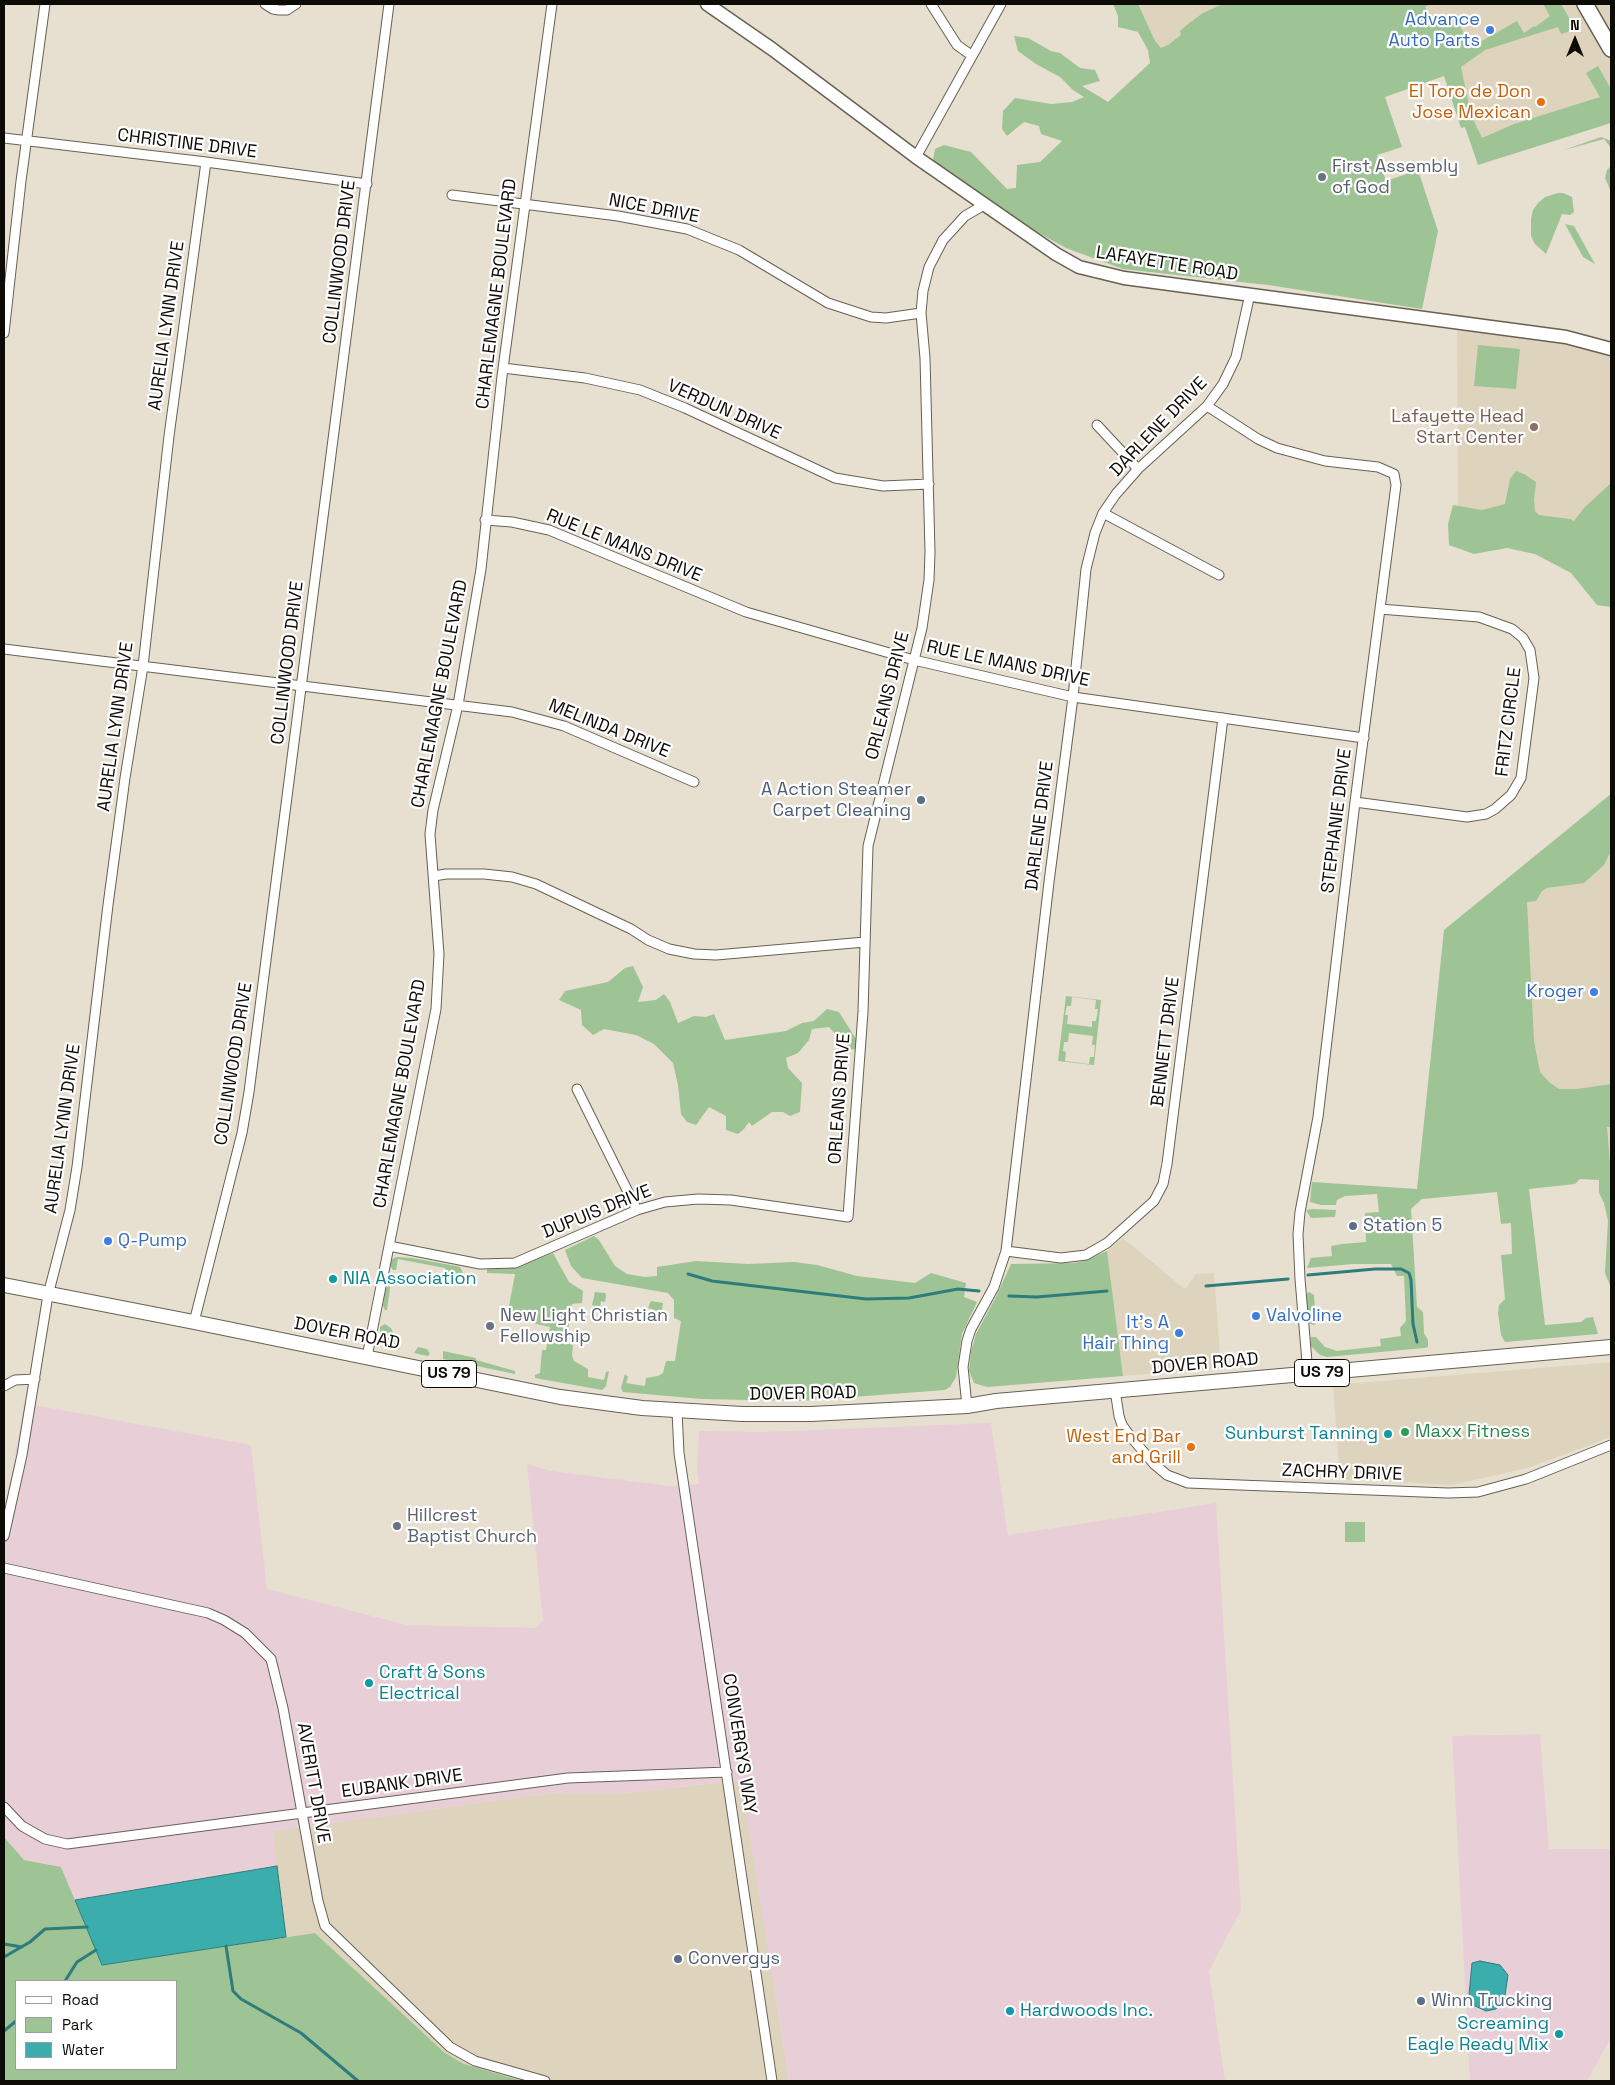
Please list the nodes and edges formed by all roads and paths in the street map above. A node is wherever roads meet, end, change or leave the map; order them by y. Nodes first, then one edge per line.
1 (45, 4) edge
2 (265, 4) edge
3 (296, 4) edge
4 (389, 4) edge
5 (552, 4) edge
6 (707, 4) edge
7 (931, 4) edge
8 (1001, 4) edge
9 (1585, 4) edge
10 (1611, 48) edge
11 (971, 55) junction
12 (4, 138) edge
13 (27, 142) junction
14 (916, 156) junction
15 (206, 162) junction
16 (367, 184) junction
17 (452, 195) dead end
18 (525, 205) junction
19 (984, 205) junction
20 (1250, 294) junction
21 (921, 313) junction
22 (4, 333) edge
23 (1611, 349) edge
24 (503, 368) junction
25 (1207, 406) junction
26 (1097, 425) dead end
27 (1138, 469) junction
28 (929, 484) junction
29 (1103, 513) junction
30 (486, 520) junction
31 (1219, 575) dead end
32 (1380, 609) junction
33 (4, 649) edge
34 (914, 660) junction
35 (143, 666) junction
36 (302, 685) junction
37 (1073, 697) junction
38 (458, 705) junction
39 (1223, 718) junction
40 (1364, 738) junction
41 (694, 782) dead end
42 (1355, 802) junction
43 (434, 876) junction
44 (865, 942) junction
45 (577, 1089) dead end
46 (637, 1210) junction
47 (848, 1217) joint
48 (389, 1246) junction
49 (1006, 1250) junction
50 (4, 1285) edge
51 (48, 1295) junction
52 (194, 1322) junction
53 (1611, 1347) edge
54 (367, 1357) junction
55 (1308, 1374) junction
56 (35, 1379) junction
57 (4, 1386) edge
58 (1115, 1390) junction
59 (967, 1406) junction
60 (677, 1411) junction
61 (1611, 1445) edge
62 (4, 1536) edge
63 (4, 1568) edge
64 (727, 1772) junction
65 (4, 1807) edge
66 (303, 1814) junction
67 (545, 2081) edge
68 (772, 2081) edge

1 - 13 street
2 - 3 street
4 - 16 street, COLLINWOOD DRIVE
5 - 18 street, CHARLEMAGNE BOULEVARD
6 - 14 main road, LAFAYETTE ROAD
7 - 11 street
8 - 11 street
9 - 10 highway
11 - 14 street
12 - 13 street, CHRISTINE DRIVE
13 - 15 street, CHRISTINE DRIVE
13 - 22 street
14 - 19 main road, LAFAYETTE ROAD
15 - 16 street, CHRISTINE DRIVE
15 - 35 street, AURELIA LYNN DRIVE
16 - 36 street, COLLINWOOD DRIVE
17 - 18 street, NICE DRIVE
18 - 21 street, NICE DRIVE
18 - 24 street, CHARLEMAGNE BOULEVARD
19 - 20 main road, LAFAYETTE ROAD
19 - 21 street, ORLEANS DRIVE
20 - 23 main road, LAFAYETTE ROAD
20 - 25 street, DARLENE DRIVE
21 - 28 street, ORLEANS DRIVE
24 - 28 street, VERDUN DRIVE
24 - 30 street, CHARLEMAGNE BOULEVARD
25 - 27 street, DARLENE DRIVE
25 - 32 street, STEPHANIE DRIVE
26 - 27 street
27 - 29 street, DARLENE DRIVE
28 - 34 street, ORLEANS DRIVE
29 - 31 street
29 - 37 street, DARLENE DRIVE
30 - 34 street, RUE LE MANS DRIVE
30 - 38 street, CHARLEMAGNE BOULEVARD
32 - 40 street, STEPHANIE DRIVE
32 - 42 street, FRITZ CIRCLE
33 - 35 street, MELINDA DRIVE
34 - 37 street, RUE LE MANS DRIVE
34 - 44 street, ORLEANS DRIVE
35 - 36 street, MELINDA DRIVE
35 - 51 street, AURELIA LYNN DRIVE
36 - 38 street, MELINDA DRIVE
36 - 52 street, COLLINWOOD DRIVE
37 - 39 street, RUE LE MANS DRIVE
37 - 49 street, DARLENE DRIVE
38 - 41 street, MELINDA DRIVE
38 - 43 street, CHARLEMAGNE BOULEVARD
39 - 40 street, RUE LE MANS DRIVE
39 - 49 street, BENNETT DRIVE
40 - 42 street, STEPHANIE DRIVE
42 - 55 street, STEPHANIE DRIVE
43 - 44 street
43 - 48 street, CHARLEMAGNE BOULEVARD
44 - 47 street, ORLEANS DRIVE
45 - 46 street
46 - 47 street, DUPUIS DRIVE
46 - 48 street, DUPUIS DRIVE
48 - 54 street, CHARLEMAGNE BOULEVARD
49 - 59 street, DARLENE DRIVE
50 - 51 main road, DOVER ROAD / US 79
51 - 52 main road, DOVER ROAD / US 79
51 - 56 street
52 - 54 main road, DOVER ROAD / US 79
53 - 55 main road, DOVER ROAD / US 79
54 - 60 main road, DOVER ROAD / US 79
55 - 58 main road, DOVER ROAD / US 79
56 - 57 street
56 - 62 street
58 - 59 main road, DOVER ROAD / US 79
58 - 61 street, ZACHRY DRIVE
59 - 60 main road, DOVER ROAD / US 79
60 - 64 street, CONVERGYS WAY
63 - 66 street, AVERITT DRIVE
64 - 66 street, EUBANK DRIVE
64 - 68 street, CONVERGYS WAY
65 - 66 street, EUBANK DRIVE
66 - 67 street, AVERITT DRIVE

